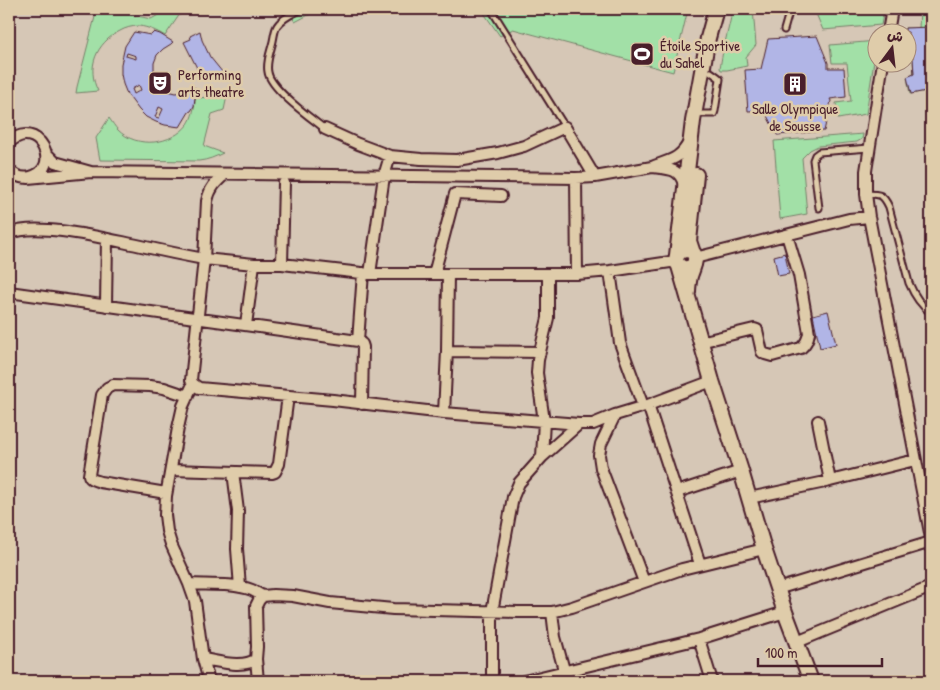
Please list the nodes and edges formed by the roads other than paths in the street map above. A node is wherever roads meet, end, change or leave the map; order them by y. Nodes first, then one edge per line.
1 (302, 9) edge
2 (491, 9) edge
3 (716, 9) edge
4 (725, 9) edge
5 (790, 9) edge
6 (892, 9) edge
7 (890, 22) edge
8 (784, 30) dead end
9 (881, 72) edge
10 (565, 127) junction
11 (325, 129) joint
12 (690, 141) junction
13 (9, 143) edge
14 (869, 148) junction
15 (46, 153) junction
16 (390, 156) junction
17 (652, 167) junction
18 (9, 170) edge
19 (91, 172) junction
20 (225, 174) junction
21 (384, 176) junction
22 (595, 177) junction
23 (28, 178) junction
24 (576, 178) junction
25 (284, 183) dead end
26 (685, 188) junction
27 (866, 194) junction
28 (500, 196) dead end
29 (819, 208) dead end
30 (869, 217) junction
31 (9, 234) edge
32 (787, 235) junction
33 (107, 239) junction
34 (204, 259) junction
35 (686, 260) junction
36 (254, 264) junction
37 (282, 264) junction
38 (610, 271) junction
39 (366, 274) junction
40 (434, 274) junction
41 (448, 274) junction
42 (548, 274) junction
43 (577, 274) junction
44 (9, 292) edge
45 (106, 306) junction
46 (931, 313) edge
47 (198, 320) junction
48 (246, 325) junction
49 (358, 341) junction
50 (700, 342) junction
51 (447, 351) junction
52 (540, 352) junction
53 (712, 381) junction
54 (193, 384) junction
55 (188, 396) junction
56 (288, 396) junction
57 (362, 404) junction
58 (646, 406) junction
59 (444, 413) junction
60 (615, 415) junction
61 (544, 421) junction
62 (818, 422) dead end
63 (579, 424) junction
64 (542, 457) junction
65 (915, 460) junction
66 (171, 470) junction
67 (741, 471) junction
68 (233, 472) junction
69 (830, 481) junction
70 (677, 492) junction
71 (166, 493) junction
72 (749, 498) junction
73 (931, 538) edge
74 (931, 542) edge
75 (764, 549) junction
76 (700, 564) junction
77 (644, 582) junction
78 (189, 584) junction
79 (240, 587) junction
80 (931, 587) edge
81 (777, 589) junction
82 (263, 596) junction
83 (492, 612) junction
84 (552, 612) junction
85 (785, 612) junction
86 (699, 639) junction
87 (796, 642) junction
88 (203, 659) junction
89 (256, 659) junction
90 (566, 676) edge
91 (209, 681) edge
92 (258, 681) edge
93 (492, 681) edge
94 (524, 681) edge
95 (712, 681) edge
96 (811, 681) edge

1 - 11 lane
2 - 10 lane
3 - 12 main road
4 - 35 main road
5 - 8 lane
6 - 7 street
9 - 14 street
10 - 16 street
10 - 22 street
11 - 16 street
12 - 17 street
12 - 26 main road
13 - 15 street
14 - 27 street
14 - 29 lane
15 - 19 street
15 - 23 street
16 - 21 street
17 - 22 street
17 - 26 street
18 - 23 street
19 - 20 street
19 - 23 street
20 - 21 street
20 - 34 street
21 - 24 street
21 - 39 street
22 - 24 street
24 - 43 street
25 - 37 street
26 - 35 main road
27 - 30 street
27 - 46 lane
28 - 40 street
30 - 32 street
30 - 65 street
31 - 33 street
32 - 35 street
32 - 50 street
33 - 34 street
33 - 45 street
34 - 36 street
34 - 47 street
35 - 38 street
35 - 50 main road
36 - 37 street
36 - 48 street
37 - 39 street
38 - 43 street
38 - 58 street
39 - 40 street
39 - 49 street
40 - 41 street
41 - 42 street
41 - 51 street
42 - 43 street
42 - 52 street
44 - 45 street
45 - 47 street
47 - 48 street
47 - 54 street
48 - 49 street
49 - 57 street
50 - 53 main road
51 - 52 street
51 - 59 street
52 - 61 street
53 - 58 street
53 - 67 main road
54 - 55 street
54 - 56 street
55 - 66 street
55 - 71 street
56 - 57 street
56 - 68 street
57 - 59 street
58 - 60 street
58 - 70 street
59 - 61 street
60 - 63 street
60 - 77 street
61 - 63 street
61 - 64 street
62 - 69 street
63 - 64 street
64 - 83 street
65 - 69 street
65 - 73 street
66 - 68 street
66 - 71 street
67 - 70 street
67 - 72 main road
68 - 79 street
69 - 72 street
70 - 76 street
71 - 78 street
72 - 75 main road
74 - 81 street
75 - 76 street
75 - 81 main road
76 - 77 street
77 - 84 street
78 - 79 street
78 - 88 street
79 - 82 street
80 - 87 street
81 - 85 main road
82 - 83 street
82 - 89 street
83 - 84 street
83 - 93 street
84 - 90 street
85 - 86 street
85 - 87 main road
86 - 90 street
86 - 95 street
87 - 96 main road
88 - 89 street
88 - 91 street
89 - 92 street
90 - 94 street

